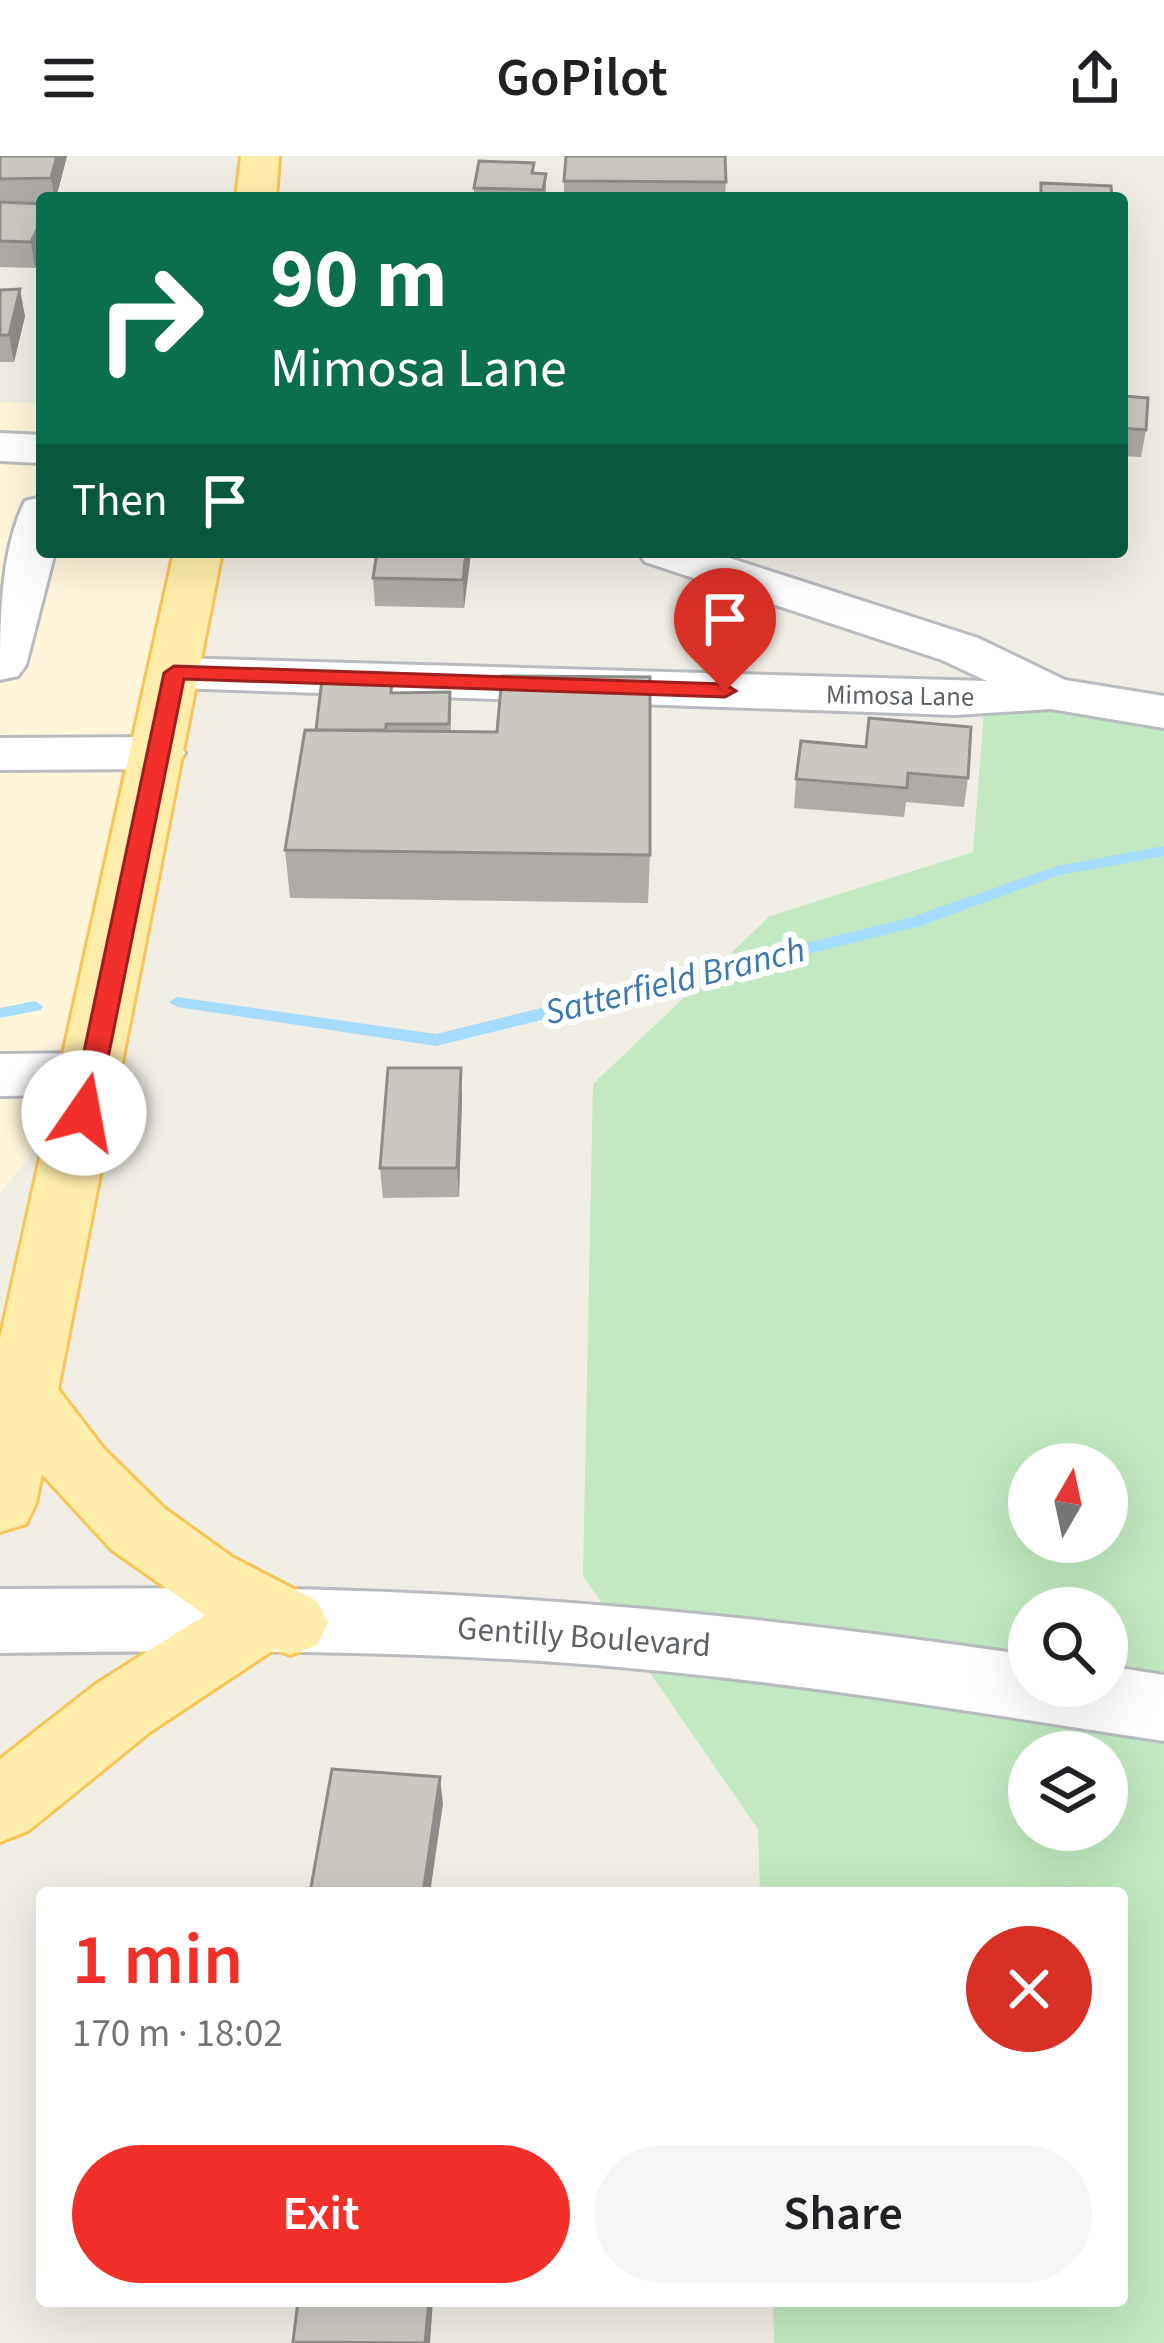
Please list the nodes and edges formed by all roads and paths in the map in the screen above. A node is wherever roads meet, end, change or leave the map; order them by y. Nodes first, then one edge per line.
1 (260, 156) edge
2 (257, 192) edge
3 (0, 447) edge
4 (36, 449) edge
5 (36, 534) edge
6 (197, 558) edge
7 (680, 558) edge
8 (0, 665) edge
9 (174, 673) junction
10 (1051, 693) junction
11 (1164, 712) edge
12 (158, 753) junction
13 (0, 754) edge
14 (92, 1074) junction
15 (0, 1076) edge
16 (23, 1393) junction
17 (0, 1503) edge
18 (0, 1621) edge
19 (273, 1622) junction
20 (1164, 1708) edge
21 (0, 1806) edge

1 - 2 main road
3 - 4 street
5 - 8 street
6 - 9 main road
7 - 10 street, Mimosa Lane
9 - 10 street, Mimosa Lane
9 - 12 main road
10 - 11 street, Mimosa Lane
12 - 13 street
12 - 14 main road
14 - 15 street
14 - 16 main road
16 - 17 main road
16 - 19 main road
18 - 19 street, Gentilly Boulevard
19 - 20 street, Gentilly Boulevard
19 - 21 main road

